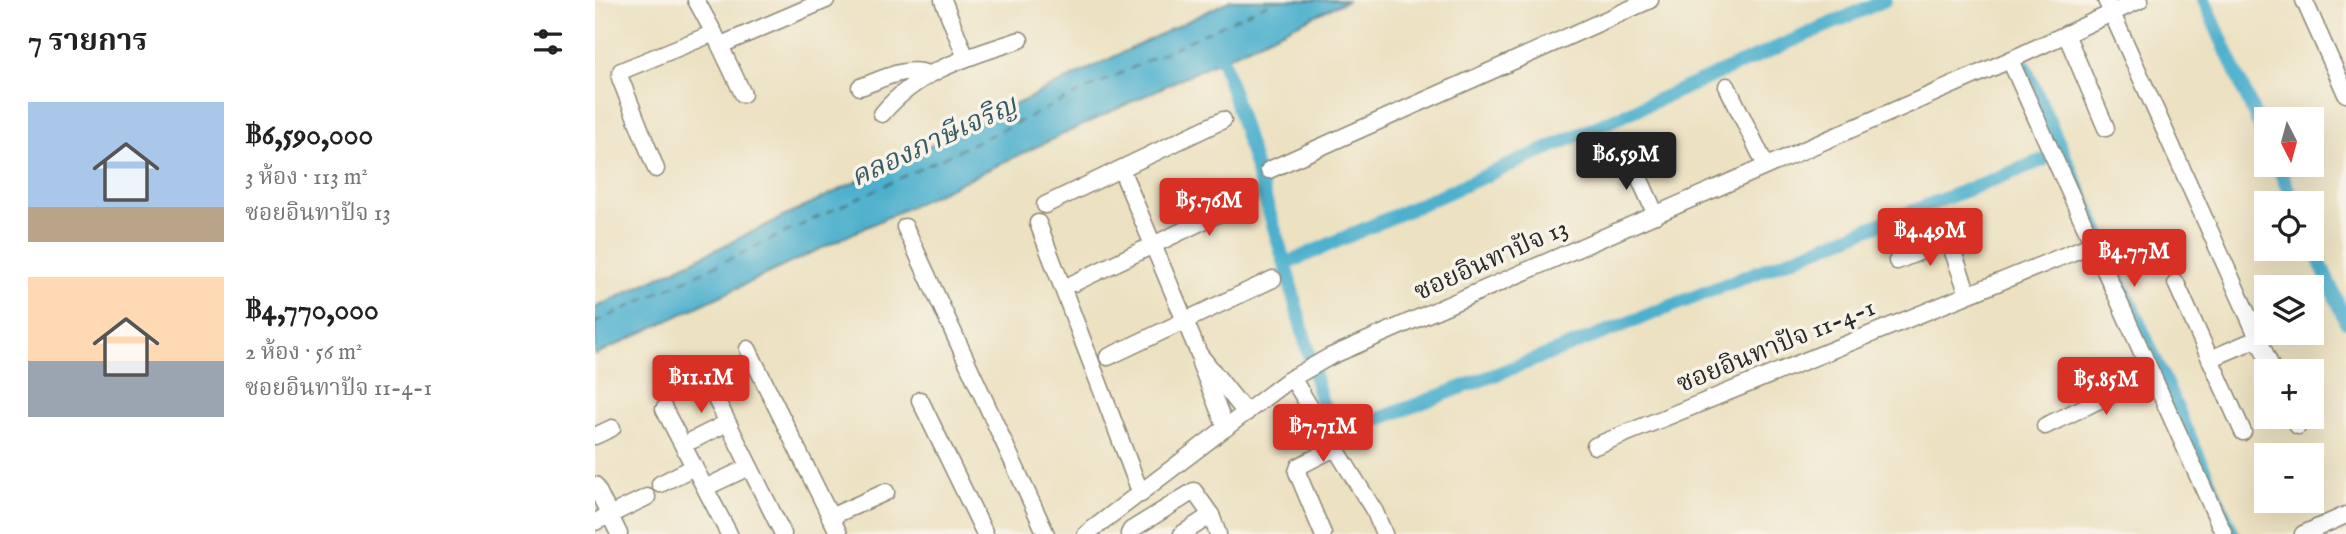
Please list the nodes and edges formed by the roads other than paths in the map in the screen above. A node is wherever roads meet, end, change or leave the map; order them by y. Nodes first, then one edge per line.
1 (696, 0) edge
2 (826, 0) edge
3 (943, 0) edge
4 (1650, 0) edge
5 (2140, 0) edge
6 (2304, 0) edge
7 (2109, 7) edge
8 (2066, 34) junction
9 (717, 39) junction
10 (1020, 40) dead end
11 (966, 58) junction
12 (2010, 60) junction
13 (928, 74) junction
14 (1727, 86) dead end
15 (860, 88) dead end
16 (743, 94) dead end
17 (2346, 94) edge
18 (882, 114) dead end
19 (1223, 120) dead end
20 (2106, 128) dead end
21 (1629, 155) dead end
22 (1766, 166) junction
23 (656, 169) dead end
24 (1121, 169) junction
25 (1269, 170) dead end
26 (1251, 198) dead end
27 (1045, 205) dead end
28 (1656, 215) junction
29 (1038, 223) dead end
30 (905, 227) dead end
31 (1152, 244) junction
32 (2093, 244) junction
33 (1897, 261) dead end
34 (1273, 279) dead end
35 (1074, 283) dead end
36 (2176, 283) dead end
37 (1968, 294) junction
38 (1185, 322) junction
39 (2254, 327) edge
40 (2254, 340) edge
41 (748, 349) dead end
42 (1199, 354) junction
43 (1108, 357) dead end
44 (2210, 359) junction
45 (1304, 371) junction
46 (2152, 375) junction
47 (711, 389) dead end
48 (920, 400) dead end
49 (664, 409) dead end
50 (1245, 413) junction
51 (727, 422) junction
52 (2045, 426) dead end
53 (612, 428) dead end
54 (1226, 428) junction
55 (2243, 432) dead end
56 (595, 436) edge
57 (693, 440) dead end
58 (1595, 446) dead end
59 (1335, 448) junction
60 (694, 467) junction
61 (749, 467) junction
62 (660, 484) dead end
63 (713, 484) dead end
64 (595, 485) edge
65 (886, 492) dead end
66 (1141, 494) junction
67 (647, 497) dead end
68 (1211, 515) junction
69 (830, 517) junction
70 (602, 519) edge
71 (2341, 522) edge
72 (619, 534) edge
73 (729, 534) edge
74 (783, 534) edge
75 (839, 534) edge
76 (985, 534) edge
77 (1046, 534) edge
78 (1086, 534) edge
79 (1129, 534) edge
80 (1182, 534) edge
81 (1218, 534) edge
82 (1323, 534) edge
83 (1384, 534) edge
84 (2224, 534) edge
85 (2303, 534) edge

1 - 9 street
2 - 9 street
3 - 11 street
4 - 25 street
5 - 7 street, ซอยอินทาปัจ 13
6 - 17 street
7 - 8 street, ซอยอินทาปัจ 13
7 - 39 street
8 - 12 street, ซอยอินทาปัจ 13
8 - 20 street
9 - 16 street
9 - 23 street
10 - 11 street
11 - 13 street
12 - 22 street, ซอยอินทาปัจ 13
12 - 32 street
13 - 15 street
13 - 18 street
14 - 22 street
19 - 24 street
21 - 28 street
22 - 28 street, ซอยอินทาปัจ 13
24 - 27 street
24 - 31 street
26 - 31 street
28 - 45 street, ซอยอินทาปัจ 13
29 - 66 street
30 - 77 street
31 - 35 street
31 - 38 street
32 - 37 street, ซอยอินทาปัจ 11-4-1
32 - 46 street
33 - 37 street
34 - 38 street
36 - 44 street
37 - 58 street, ซอยอินทาปัจ 11-4-1
38 - 42 street
38 - 43 street
40 - 44 street
41 - 69 street
42 - 50 street
42 - 54 street
44 - 55 street
45 - 50 street, ซอยอินทาปัจ 13
45 - 59 street
46 - 52 street
46 - 84 street
47 - 51 street
48 - 76 street
49 - 60 street
50 - 54 street, ซอยอินทาปัจ 13
51 - 57 street
51 - 61 street
53 - 56 street
54 - 66 street, ซอยอินทาปัจ 13
59 - 82 street
59 - 83 street
60 - 62 street
60 - 73 street
61 - 63 street
61 - 74 street
64 - 70 street
65 - 69 street
66 - 78 street, ซอยอินทาปัจ 13
67 - 70 street
68 - 79 street
68 - 80 street
68 - 81 street
69 - 75 street
70 - 72 street
71 - 85 street

